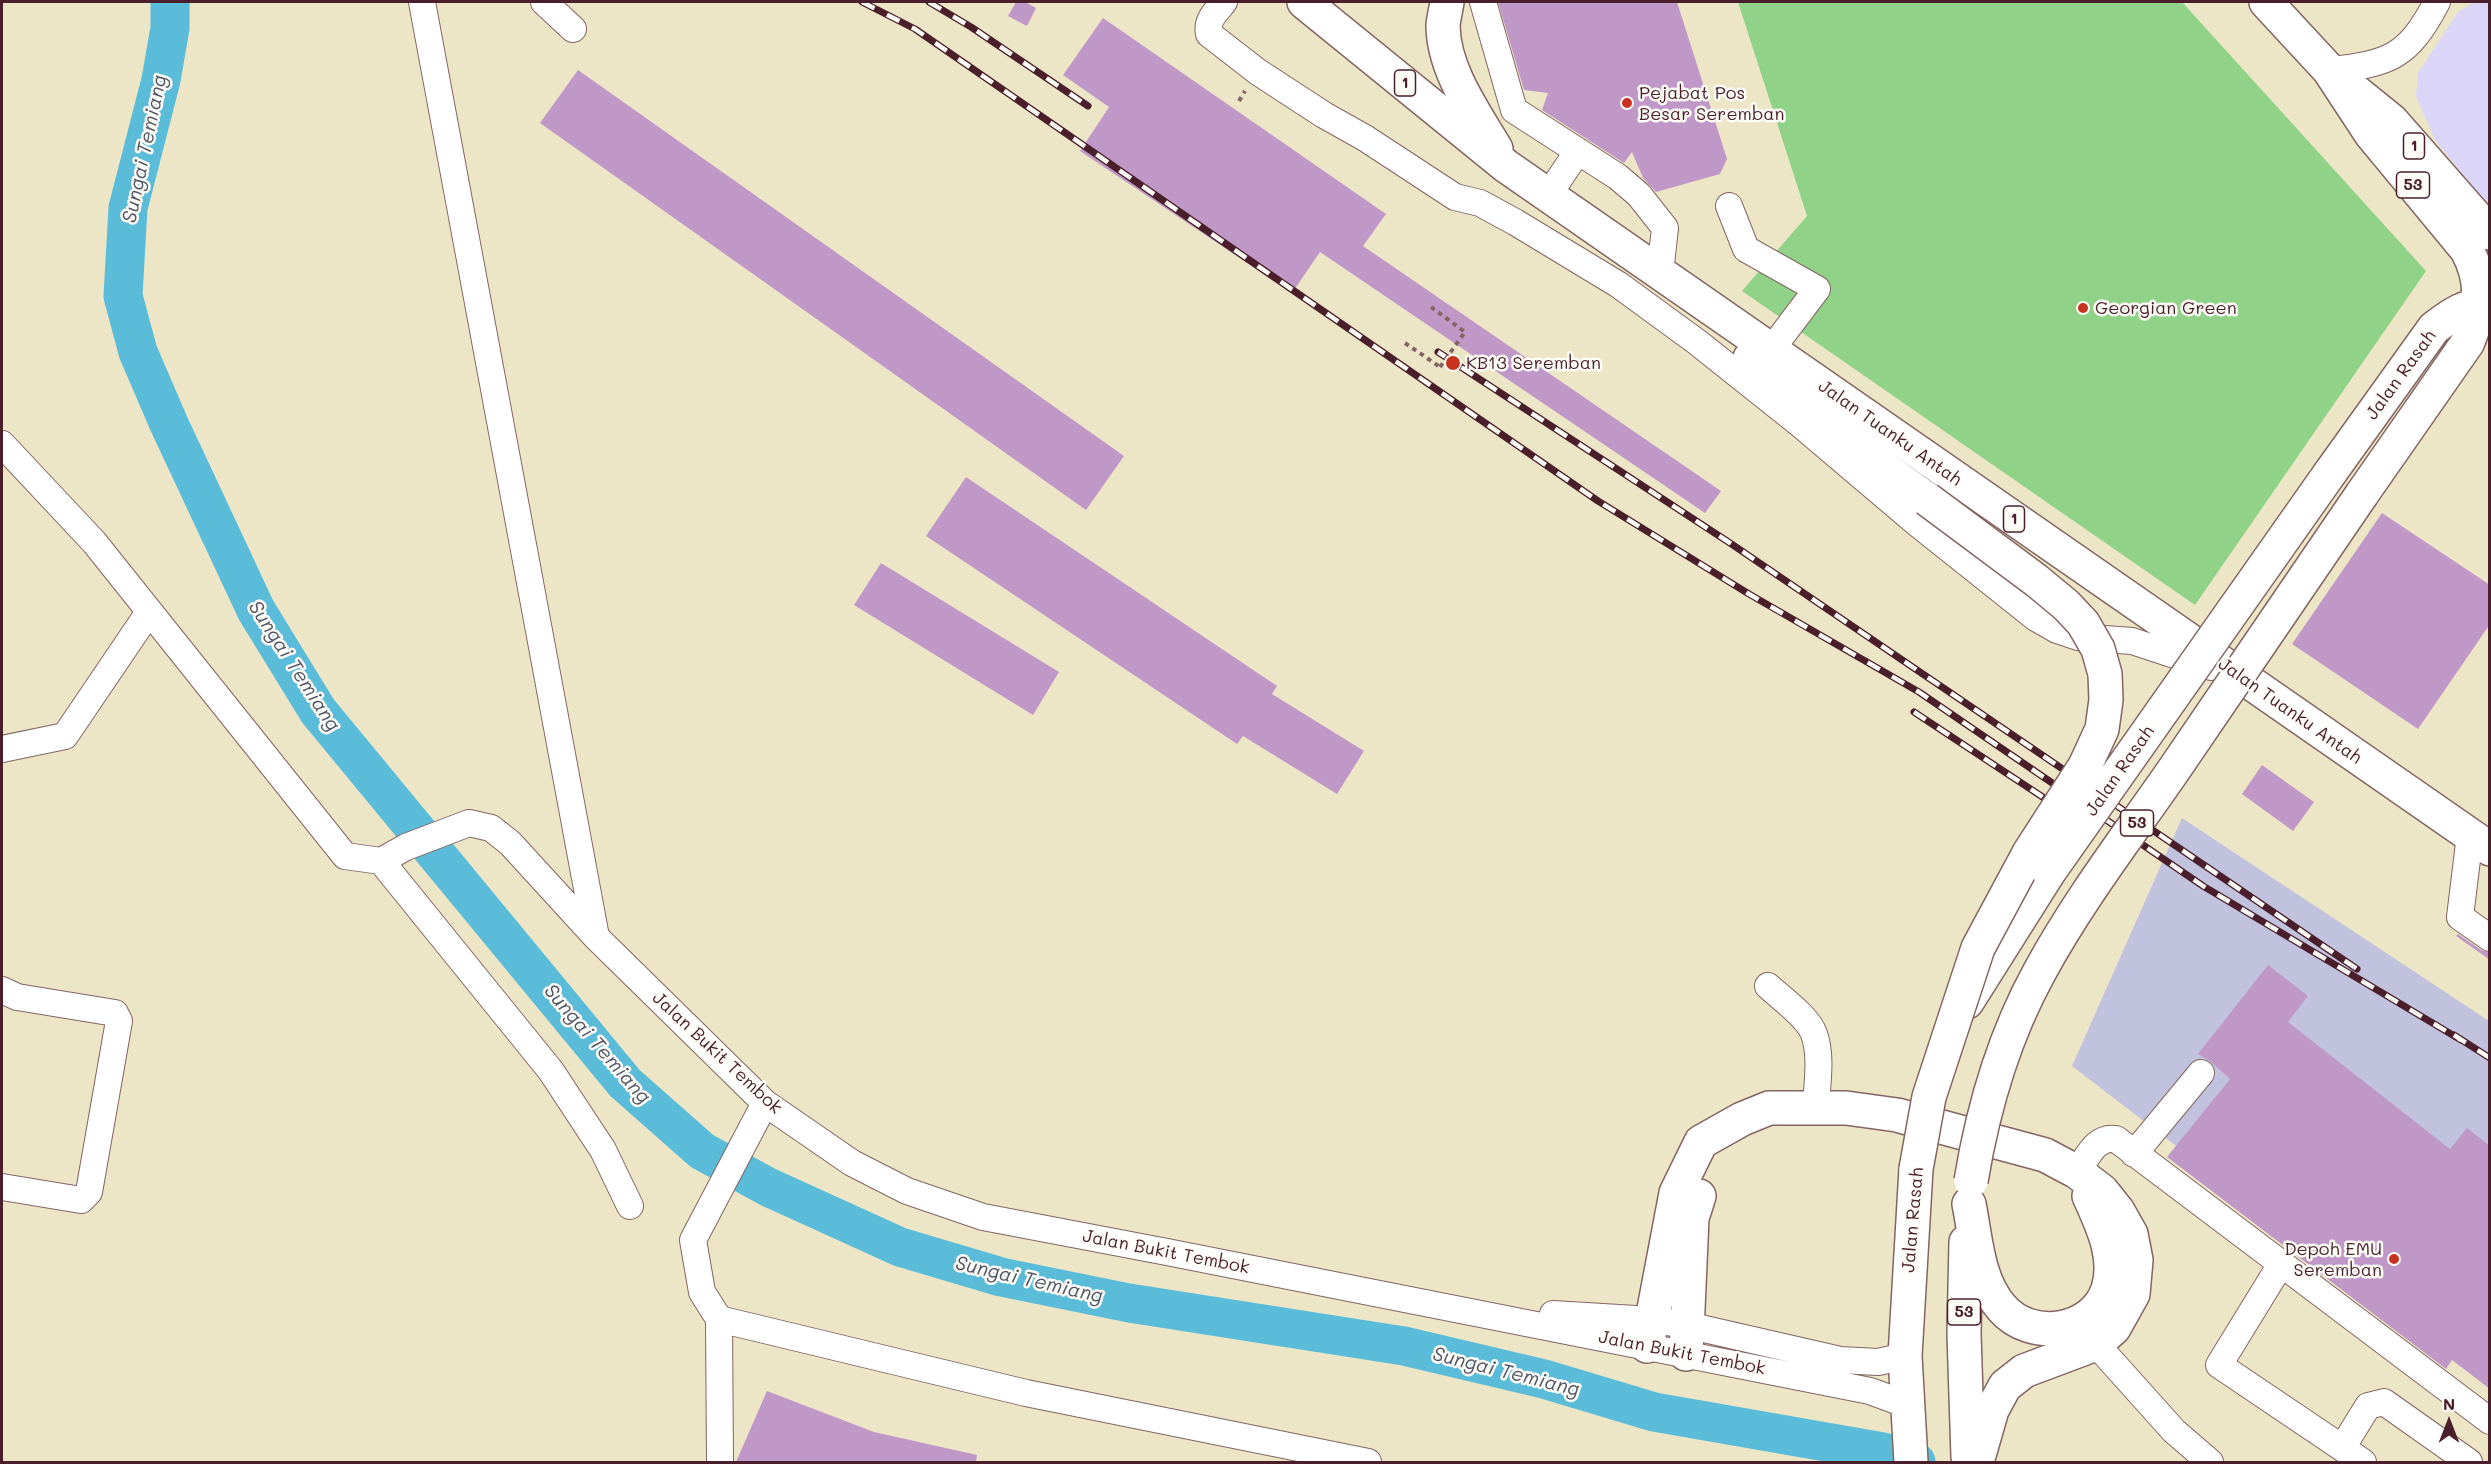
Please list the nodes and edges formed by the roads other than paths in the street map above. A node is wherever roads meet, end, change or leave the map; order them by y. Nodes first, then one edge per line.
1 (422, 2) edge
2 (544, 2) edge
3 (1224, 2) edge
4 (1304, 2) edge
5 (1447, 2) edge
6 (1483, 2) edge
7 (2266, 2) edge
8 (2437, 2) edge
9 (573, 28) dead end
10 (2329, 70) junction
11 (1578, 151) junction
12 (1506, 166) junction
13 (1549, 194) junction
14 (1729, 206) dead end
15 (2490, 233) edge
16 (1668, 279) junction
17 (2485, 305) edge
18 (1771, 350) junction
19 (2, 444) edge
20 (149, 612) junction
21 (2258, 689) junction
22 (2, 749) edge
23 (2480, 842) edge
24 (381, 861) junction
25 (596, 937) junction
26 (2490, 938) edge
27 (1768, 986) dead end
28 (2, 990) edge
29 (1950, 1032) junction
30 (2201, 1073) dead end
31 (765, 1103) junction
32 (1816, 1106) junction
33 (1742, 1119) junction
34 (2134, 1154) junction
35 (2077, 1172) junction
36 (2, 1187) edge
37 (1970, 1192) junction
38 (630, 1206) dead end
39 (2281, 1264) junction
40 (719, 1318) junction
41 (1649, 1333) junction
42 (1687, 1340) junction
43 (2096, 1344) junction
44 (1905, 1356) junction
45 (2490, 1421) edge
46 (1910, 1433) edge
47 (2342, 1448) junction
48 (1973, 1454) edge
49 (720, 1462) edge
50 (1368, 1462) edge
51 (2210, 1462) edge
52 (2363, 1462) edge
53 (2469, 1462) edge

1 - 25 street
2 - 9 street
3 - 21 street
4 - 12 highway, Jalan Tuanku Antah / 1
5 - 12 highway, 1
6 - 11 street
7 - 10 highway, 1
8 - 10 street
10 - 15 highway, 1
10 - 17 highway, 53
11 - 13 street
11 - 16 street
12 - 13 highway, Jalan Tuanku Antah / 1
13 - 16 highway, Jalan Tuanku Antah / 1
14 - 18 street
16 - 18 highway, Jalan Tuanku Antah / 1
16 - 29 highway, bridge
17 - 29 highway, Jalan Rasah / 53, bridge
17 - 37 highway, Jalan Rasah / 53, bridge
18 - 21 highway, Jalan Tuanku Antah / 1
19 - 20 street
20 - 22 street
20 - 24 street
21 - 23 highway, Jalan Tuanku Antah / 1
23 - 26 street
24 - 25 street, Jalan Bukit Tembok
24 - 38 street
25 - 31 street, Jalan Bukit Tembok
27 - 32 street
28 - 36 street
29 - 44 highway, Jalan Rasah / 53, bridge
30 - 34 street
31 - 40 street
31 - 41 street, Jalan Bukit Tembok
32 - 33 highway
32 - 35 highway
33 - 41 highway
33 - 42 highway
34 - 35 street
34 - 39 street
35 - 37 highway
35 - 43 highway
37 - 48 highway, Jalan Rasah / 53
39 - 45 street
39 - 47 street
40 - 49 street
40 - 50 street
41 - 42 street, Jalan Bukit Tembok
42 - 44 street, Jalan Bukit Tembok
42 - 46 street, Jalan Bukit Tembok
43 - 48 highway
43 - 51 street
44 - 46 highway, Jalan Rasah / 53
47 - 52 street
47 - 53 street

